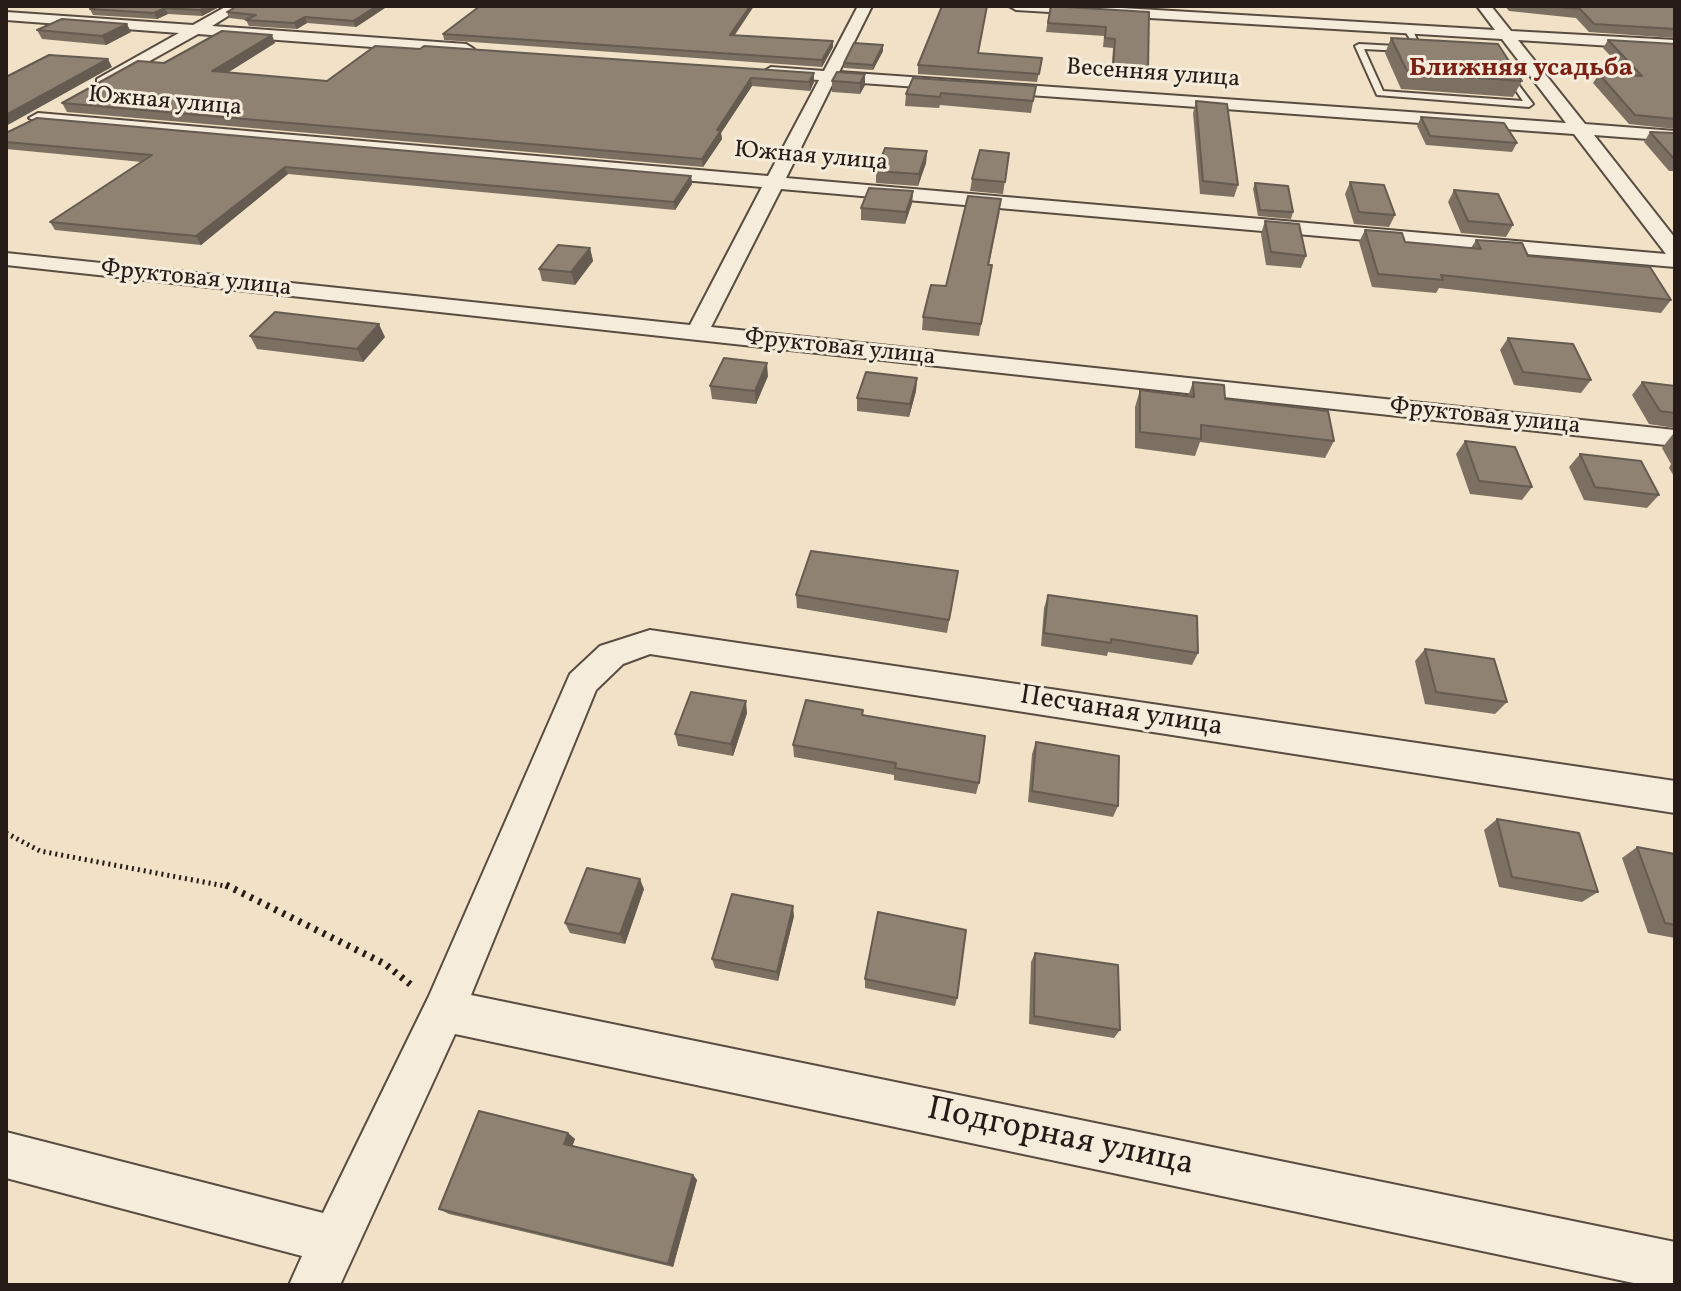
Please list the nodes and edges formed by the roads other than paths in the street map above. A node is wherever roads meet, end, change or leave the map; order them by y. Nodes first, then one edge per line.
1 (237, 6) edge
2 (865, 6) edge
3 (1016, 6) edge
4 (1484, 6) edge
5 (6, 16) edge
6 (195, 29) junction
7 (1409, 31) junction
8 (1505, 35) junction
9 (1675, 45) edge
10 (481, 50) edge
11 (1420, 50) junction
12 (1435, 51) edge
13 (1504, 67) edge
14 (752, 70) edge
15 (831, 76) junction
16 (88, 90) edge
17 (63, 104) edge
18 (1580, 130) junction
19 (1675, 136) edge
20 (776, 181) junction
21 (1675, 252) edge
22 (6, 259) edge
23 (1675, 261) edge
24 (697, 333) junction
25 (1675, 438) edge
26 (1675, 797) edge
27 (444, 1011) junction
28 (6, 1155) edge
29 (335, 1240) junction
30 (1675, 1267) edge
31 (314, 1285) edge

1 - 6 street
2 - 15 street
3 - 7 street
4 - 8 street
5 - 6 street
6 - 10 street
6 - 16 street
7 - 8 street
7 - 11 lane
8 - 9 street
8 - 18 street
11 - 12 lane
11 - 13 lane
14 - 15 street, Весенняя улица
15 - 18 street, Весенняя улица
15 - 20 street
17 - 20 street, Южная улица
18 - 19 street, Весенняя улица
18 - 21 street
20 - 23 street, Южная улица
20 - 24 street
22 - 24 street, Фруктовая улица
24 - 25 street, Фруктовая улица
26 - 27 street, Песчаная улица
27 - 29 street
27 - 30 street, Подгорная улица
28 - 29 street
29 - 31 street

